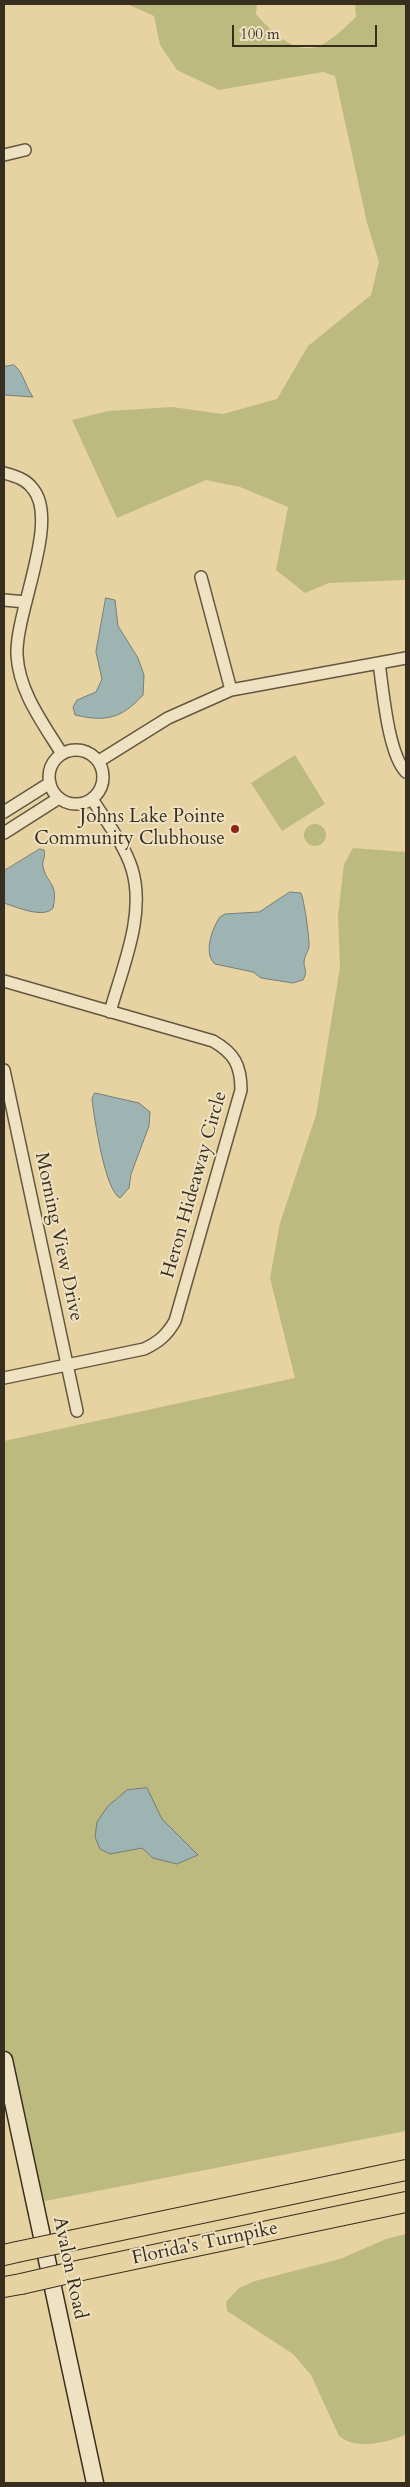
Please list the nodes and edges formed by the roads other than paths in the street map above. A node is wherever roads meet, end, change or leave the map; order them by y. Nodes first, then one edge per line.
1 (25, 150) dead end
2 (4, 155) edge
3 (4, 473) edge
4 (201, 578) dead end
5 (4, 600) edge
6 (26, 602) junction
7 (406, 658) edge
8 (379, 663) junction
9 (231, 690) junction
10 (62, 754) junction
11 (99, 761) junction
12 (406, 772) edge
13 (50, 783) junction
14 (59, 798) junction
15 (92, 799) junction
16 (4, 812) edge
17 (4, 833) edge
18 (4, 981) edge
19 (110, 1012) junction
20 (4, 1070) edge
21 (67, 1365) junction
22 (4, 1378) edge
23 (77, 1412) dead end
24 (4, 2060) edge
25 (406, 2170) edge
26 (406, 2202) edge
27 (10, 2254) edge
28 (12, 2286) edge
29 (95, 2483) edge

1 - 2 street
3 - 6 street
4 - 9 street
5 - 6 street
6 - 10 street
7 - 8 street
8 - 9 street
8 - 12 street
9 - 11 street
10 - 11 street
10 - 13 street
11 - 15 street
13 - 14 street
13 - 16 street
14 - 15 street
14 - 17 street
15 - 19 street
18 - 19 street, Heron Hideaway Circle
19 - 21 street, Heron Hideaway Circle
20 - 21 street, Morning View Drive
21 - 22 street, Heron Hideaway Circle
21 - 23 street, Morning View Drive
24 - 29 main road, Avalon Road
25 - 27 highway, Florida's Turnpike, bridge
26 - 28 highway, Florida's Turnpike, bridge

